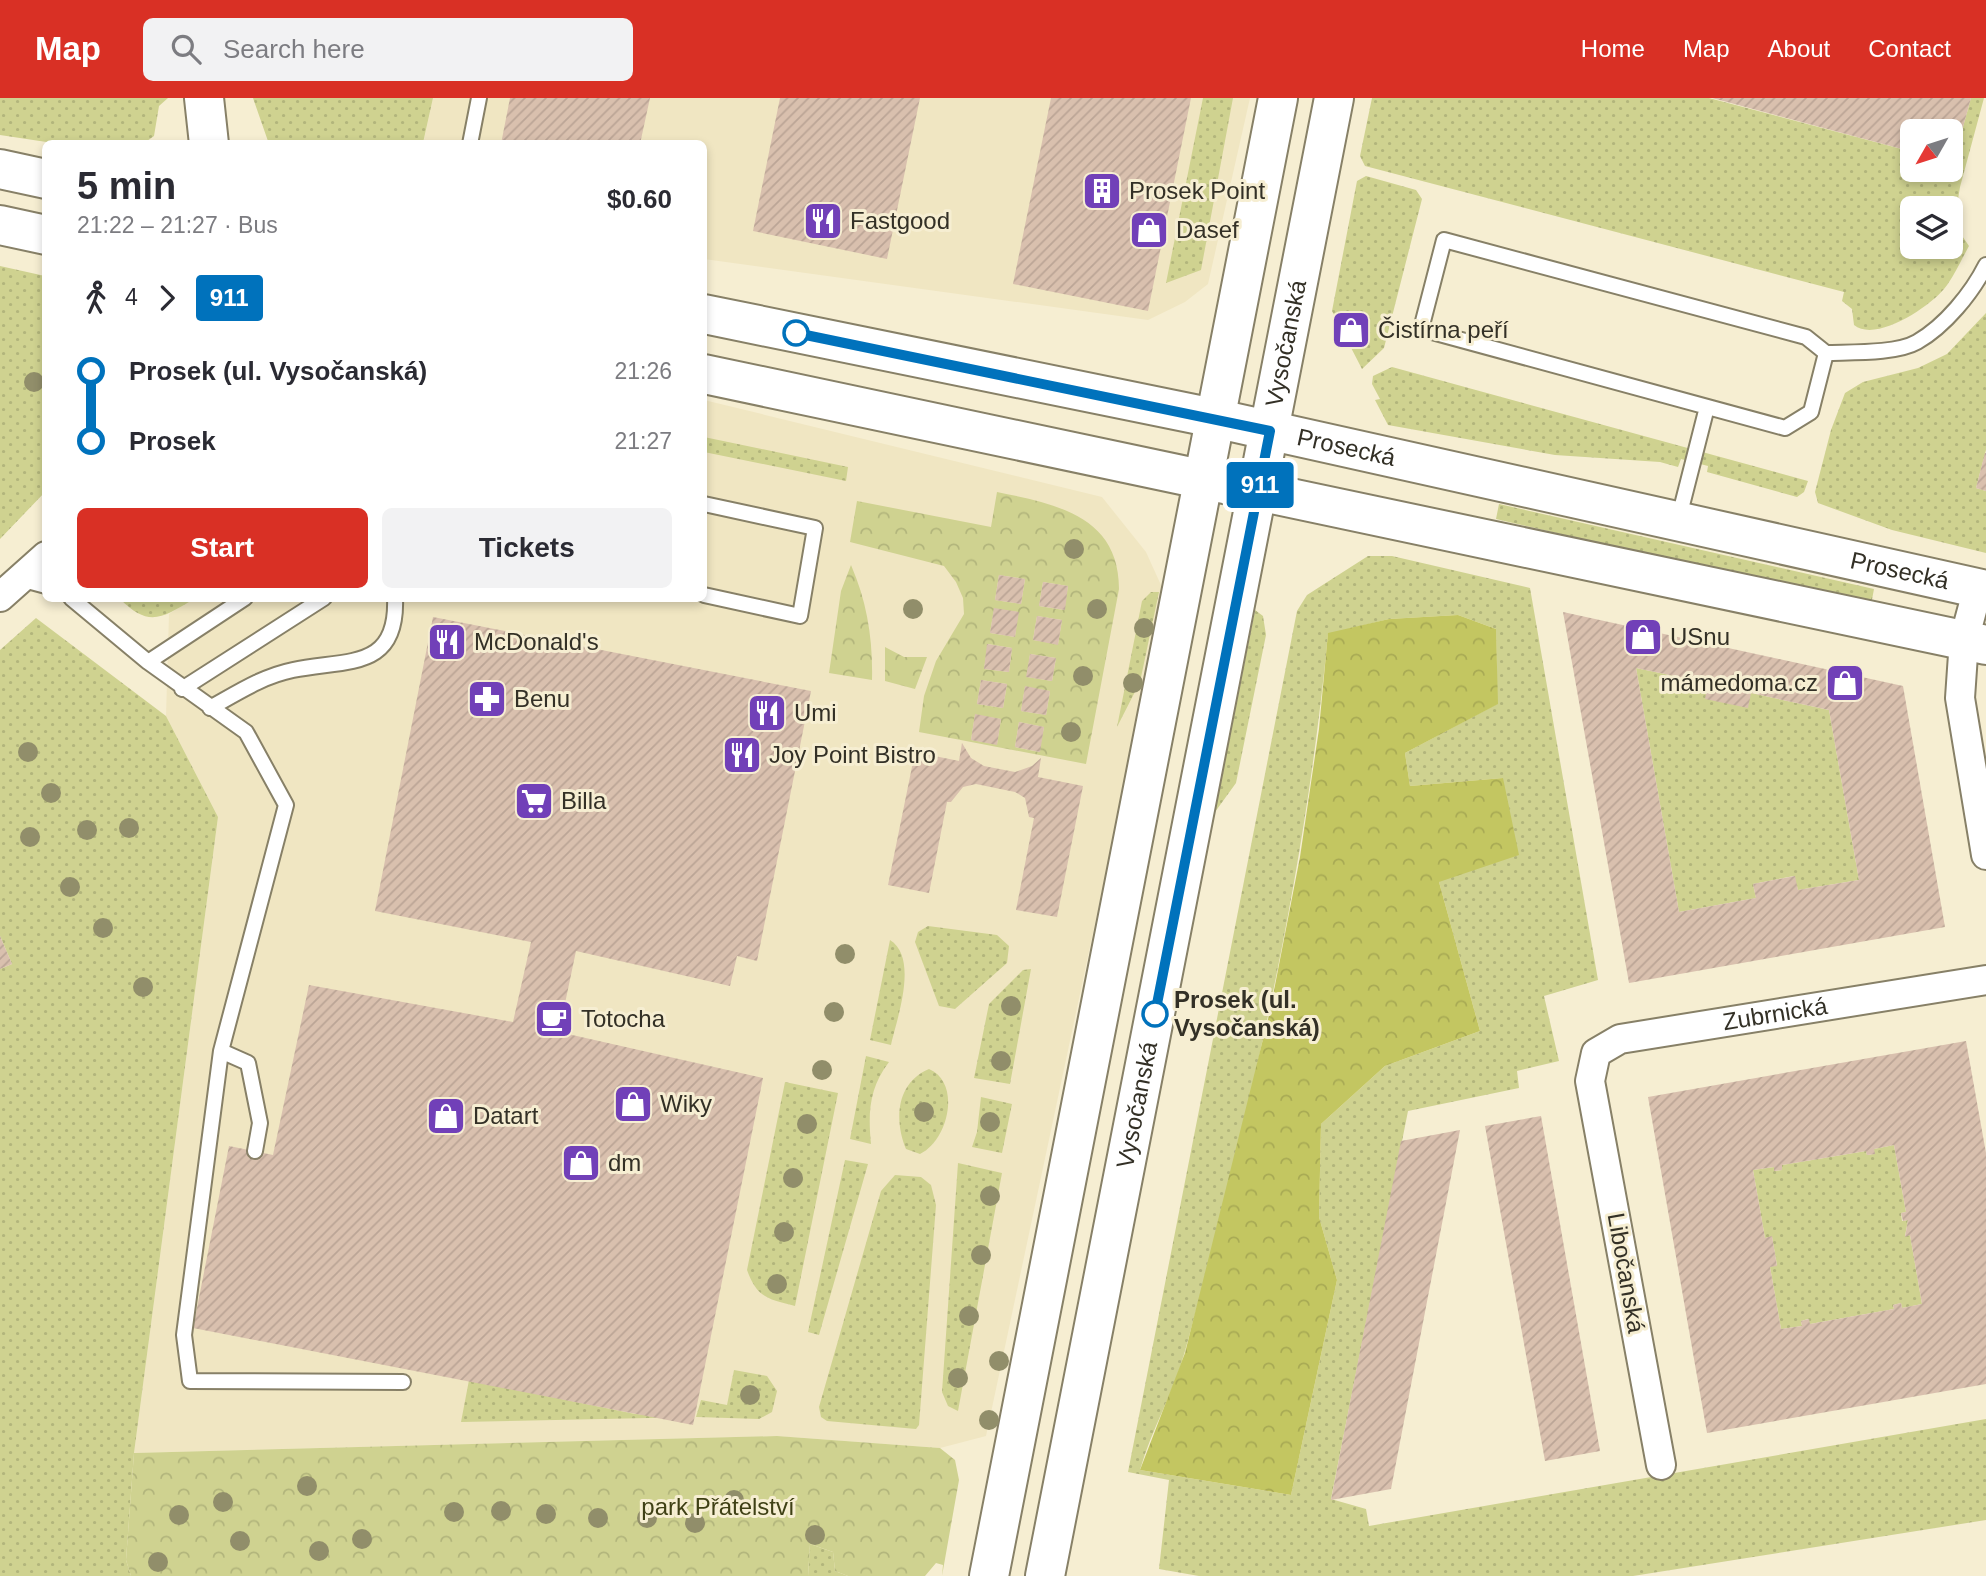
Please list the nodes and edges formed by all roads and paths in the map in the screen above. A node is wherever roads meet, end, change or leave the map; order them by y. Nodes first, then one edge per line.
1 (204, 98) edge
2 (479, 98) edge
3 (1278, 98) edge
4 (1334, 98) edge
5 (209, 140) edge
6 (471, 140) edge
7 (0, 169) edge
8 (42, 178) edge
9 (0, 225) edge
10 (42, 234) edge
11 (1986, 265) edge
12 (707, 315) edge
13 (1826, 353) junction
14 (707, 375) edge
15 (1707, 407) junction
16 (1214, 418) junction
17 (1270, 431) junction
18 (1202, 480) junction
19 (1259, 490) junction
20 (707, 505) edge
21 (1678, 521) junction
22 (42, 560) edge
23 (17, 585) edge
24 (1982, 589) edge
25 (707, 597) edge
26 (76, 602) edge
27 (239, 602) edge
28 (318, 602) edge
29 (395, 602) edge
30 (1975, 643) edge
31 (148, 662) junction
32 (182, 689) junction
33 (210, 708) junction
34 (1986, 855) edge
35 (1986, 980) edge
36 (221, 1051) junction
37 (1590, 1082) joint
38 (254, 1151) dead end
39 (403, 1382) dead end
40 (1661, 1465) dead end
41 (989, 1576) edge
42 (1045, 1576) edge

1 - 5 main road
2 - 6 lane
3 - 16 main road
4 - 17 main road, Vysočanská
7 - 8 main road
9 - 10 main road
11 - 13 lane
12 - 16 main road, Prosecká
13 - 15 lane
13 - 15 lane
14 - 18 main road
15 - 21 lane
16 - 17 main road, Prosecká
16 - 18 main road
17 - 19 main road, Vysočanská
17 - 21 main road, Prosecká
18 - 19 main road
18 - 41 main road
19 - 30 main road
19 - 42 main road, Vysočanská
20 - 25 lane
21 - 24 main road, Prosecká
22 - 23 street
24 - 30 street
26 - 31 lane
27 - 31 lane
28 - 32 lane
29 - 33 lane
30 - 34 street
31 - 32 lane
32 - 33 lane
33 - 36 lane
35 - 37 street, Zubrnická
36 - 38 lane
36 - 39 lane
37 - 40 street, Libočanská

